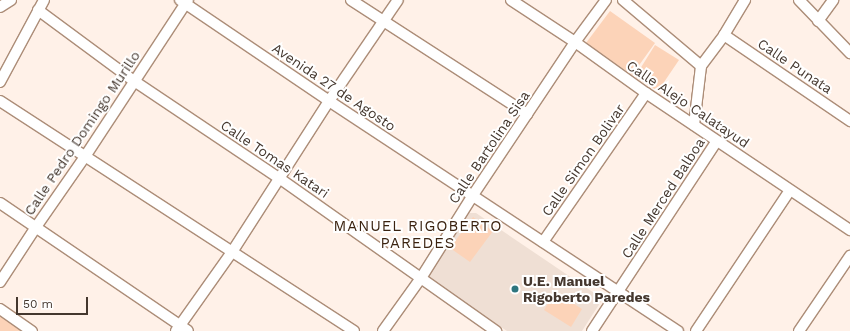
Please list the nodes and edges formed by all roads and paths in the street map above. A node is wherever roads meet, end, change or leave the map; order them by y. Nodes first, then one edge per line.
1 (11, 0) edge
2 (44, 0) edge
3 (351, 0) edge
4 (398, 0) edge
5 (511, 0) edge
6 (606, 0) edge
7 (623, 0) edge
8 (745, 0) edge
9 (799, 0) edge
10 (832, 0) edge
11 (184, 1) edge
12 (635, 4) edge
13 (0, 7) edge
14 (38, 10) junction
15 (818, 21) junction
16 (384, 22) junction
17 (724, 35) junction
18 (575, 42) junction
19 (850, 53) edge
20 (700, 66) junction
21 (134, 81) junction
22 (0, 82) edge
23 (646, 93) junction
24 (0, 101) edge
25 (329, 101) junction
26 (527, 114) junction
27 (850, 121) edge
28 (694, 125) junction
29 (717, 141) junction
30 (86, 155) junction
31 (279, 178) junction
32 (790, 190) junction
33 (473, 195) junction
34 (0, 203) edge
35 (36, 227) junction
36 (850, 230) edge
37 (543, 242) junction
38 (232, 252) junction
39 (850, 256) edge
40 (421, 278) junction
41 (0, 282) edge
42 (619, 292) junction
43 (0, 309) edge
44 (181, 329) edge
45 (32, 331) edge
46 (354, 331) edge
47 (383, 331) edge
48 (496, 331) edge
49 (592, 331) edge
50 (678, 331) edge
51 (696, 331) edge
52 (799, 331) edge

1 - 13 street
2 - 14 street
3 - 16 street
4 - 16 street
5 - 18 street, Calle Alejo Calatayud
6 - 18 street, Calle Bartolina Sisa
7 - 12 street
8 - 17 street
9 - 15 street
10 - 15 street
11 - 21 street, Calle Pedro Domingo Murillo
11 - 25 street, Avenida 27 de Agosto
12 - 20 street
14 - 21 street, Calle Tomas Katari
14 - 22 street
15 - 19 street
16 - 25 street
16 - 26 street
17 - 20 street
17 - 27 street, Calle Punata
18 - 23 street, Calle Alejo Calatayud
18 - 26 street, Calle Bartolina Sisa
20 - 28 street
21 - 30 street, Calle Pedro Domingo Murillo
21 - 31 street, Calle Tomas Katari
23 - 28 street, Calle Alejo Calatayud
23 - 37 street, Calle Simon Bolivar
24 - 30 street
25 - 31 street
25 - 33 street, Avenida 27 de Agosto
26 - 33 street, Calle Bartolina Sisa
28 - 29 street, Calle Alejo Calatayud
29 - 32 street, Calle Alejo Calatayud
29 - 42 street, Calle Merced Balboa
30 - 35 street, Calle Pedro Domingo Murillo
30 - 38 street
31 - 38 street
31 - 40 street, Calle Tomas Katari
32 - 36 street, Calle Alejo Calatayud
32 - 51 street
33 - 37 street, Avenida 27 de Agosto
33 - 40 street, Calle Bartolina Sisa
34 - 35 street
35 - 41 street, Calle Pedro Domingo Murillo
35 - 44 street
37 - 42 street, Avenida 27 de Agosto
38 - 44 street
38 - 46 street
39 - 52 street
40 - 47 street, Calle Bartolina Sisa
40 - 48 street, Calle Tomas Katari
42 - 49 street, Calle Merced Balboa
42 - 50 street, Avenida 27 de Agosto
43 - 45 street

